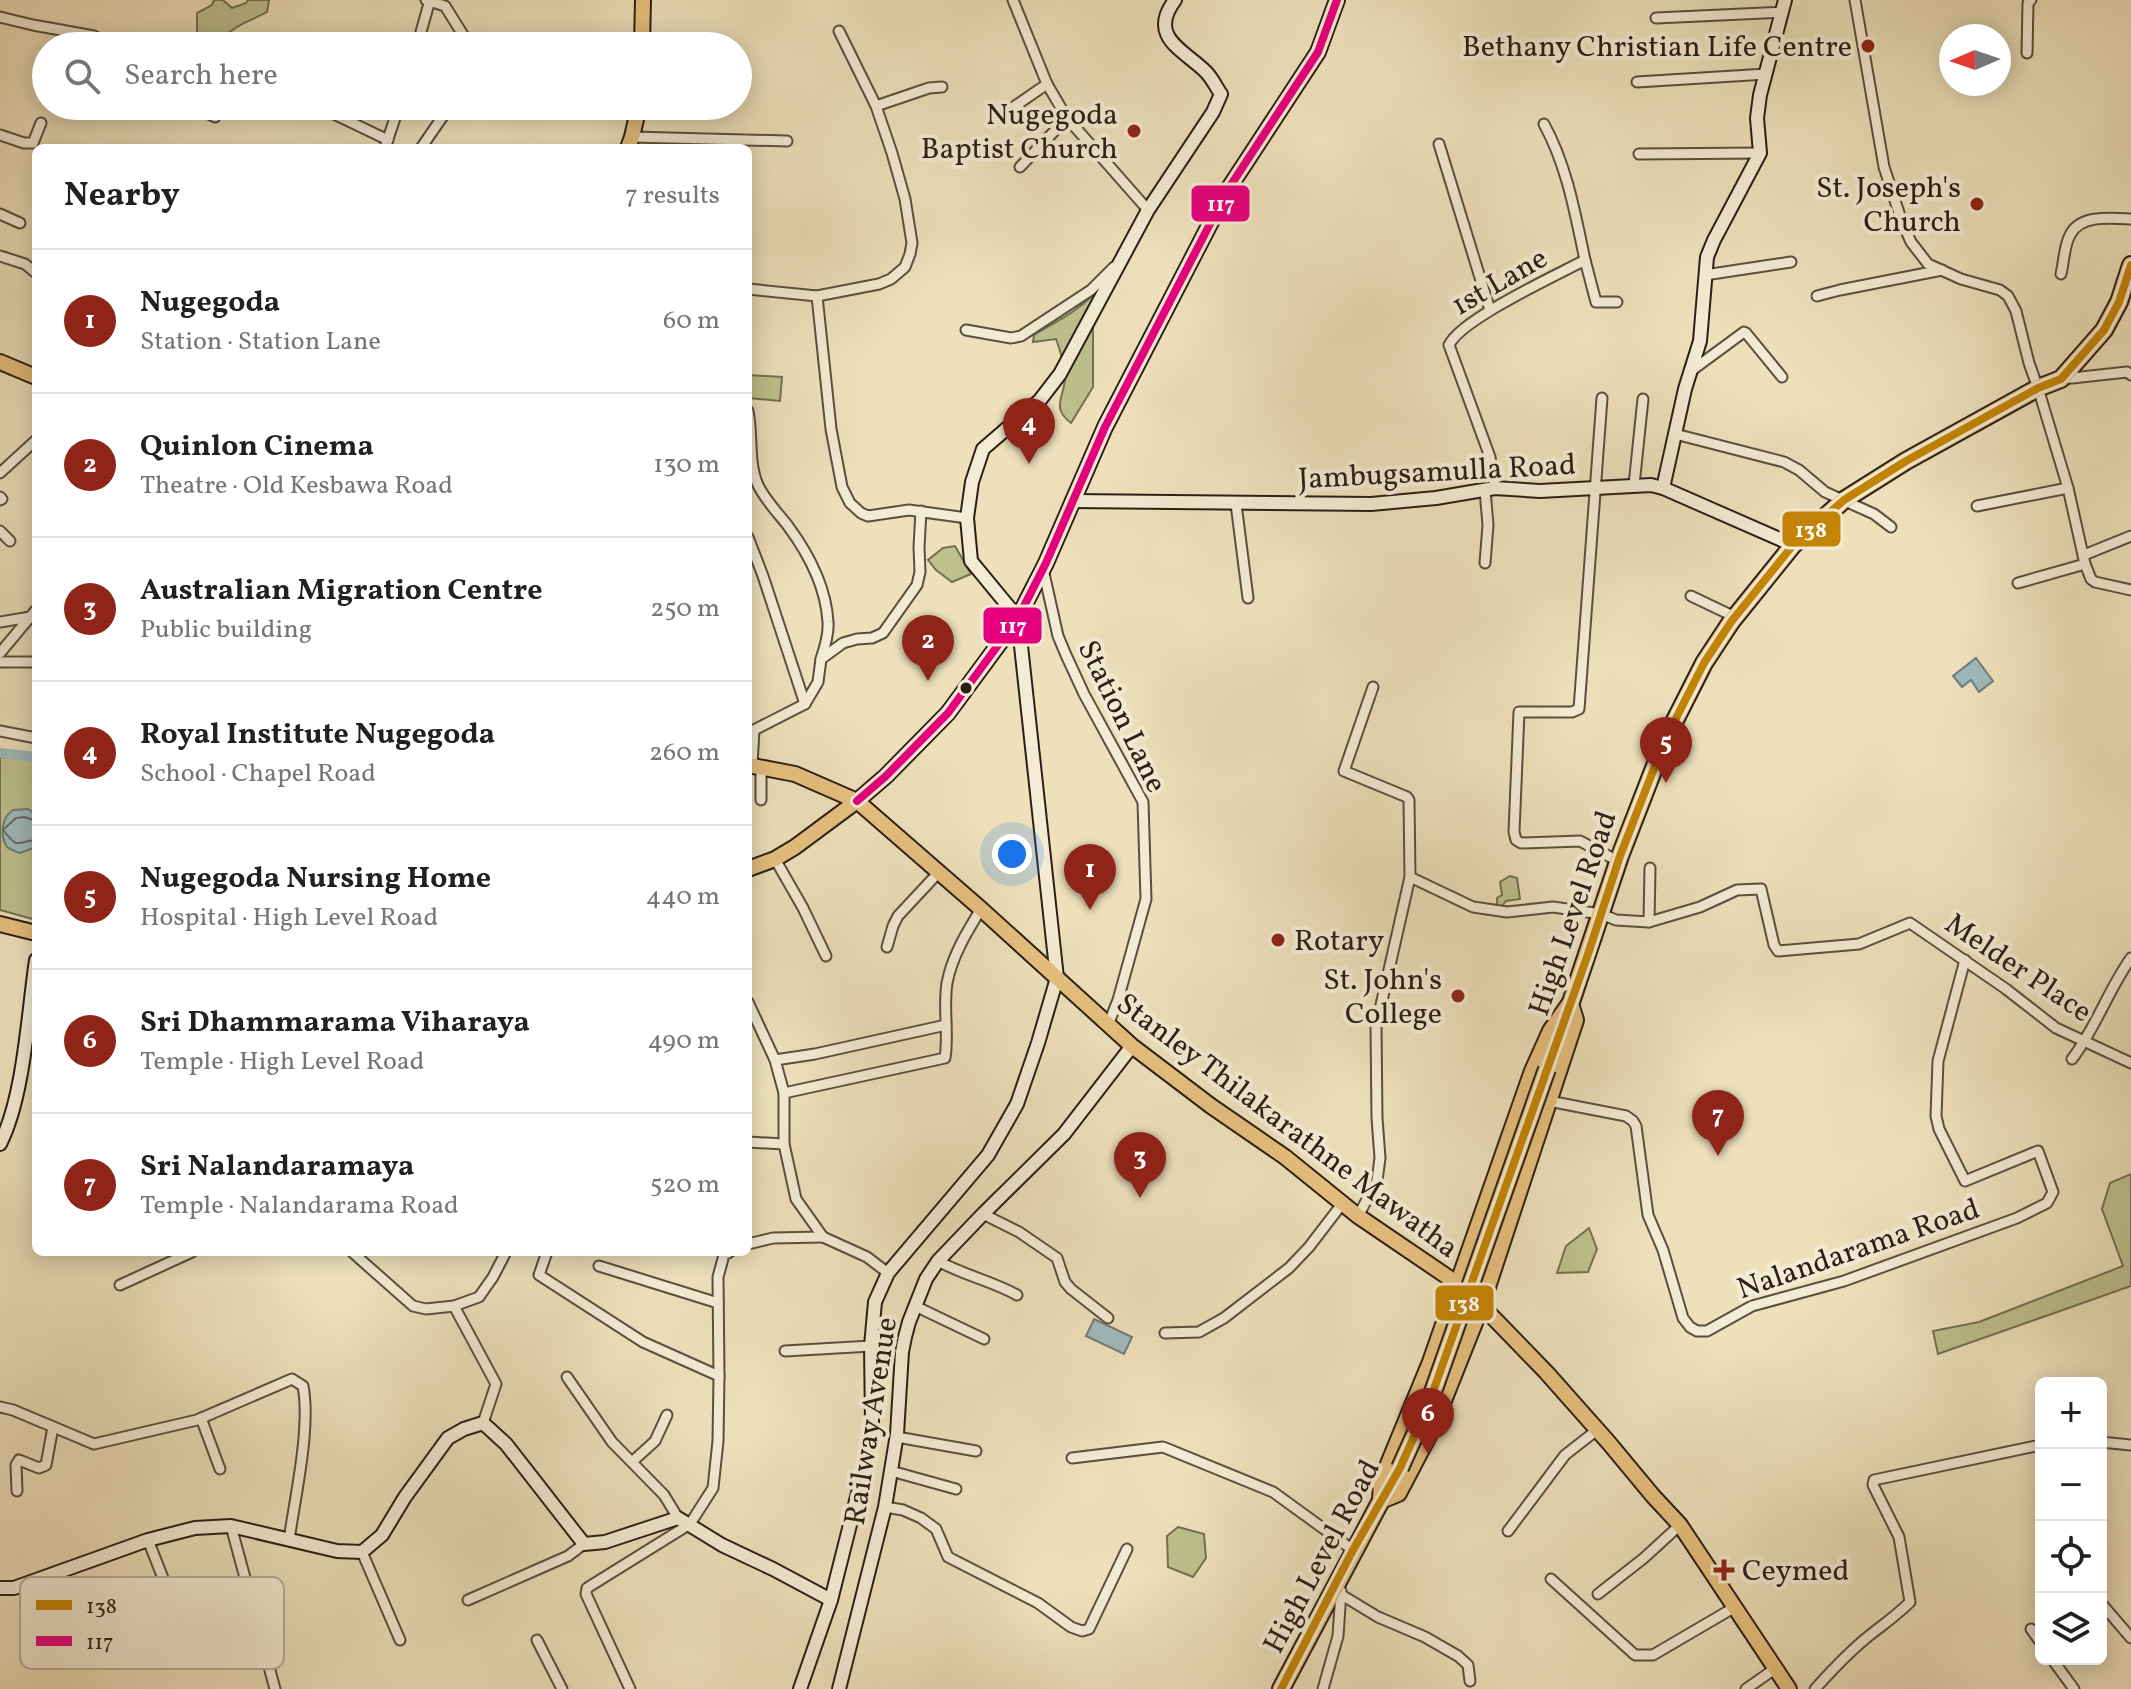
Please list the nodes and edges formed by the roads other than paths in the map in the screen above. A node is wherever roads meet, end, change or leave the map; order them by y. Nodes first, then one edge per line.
1 (429, 0) edge
2 (643, 0) edge
3 (1013, 0) edge
4 (1175, 0) edge
5 (1337, 0) edge
6 (1855, 0) edge
7 (2031, 0) edge
8 (1784, 6) edge
9 (0, 17) edge
10 (1656, 18) dead end
11 (839, 31) dead end
12 (72, 32) edge
13 (421, 32) edge
14 (461, 32) edge
15 (642, 32) edge
16 (2027, 53) dead end
17 (1766, 74) junction
18 (1637, 82) dead end
19 (1047, 84) junction
20 (942, 87) dead end
21 (876, 106) junction
22 (1005, 113) dead end
23 (1067, 118) junction
24 (342, 120) edge
25 (394, 120) edge
26 (440, 120) edge
27 (636, 120) edge
28 (41, 123) dead end
29 (1544, 124) dead end
30 (0, 135) edge
31 (787, 141) dead end
32 (630, 142) edge
33 (386, 144) edge
34 (424, 144) edge
35 (1439, 144) dead end
36 (1760, 153) junction
37 (1639, 154) dead end
38 (1020, 167) dead end
39 (1148, 210) junction
40 (0, 214) edge
41 (2131, 219) edge
42 (20, 223) dead end
43 (0, 256) edge
44 (1122, 259) junction
45 (1585, 260) junction
46 (1791, 262) dead end
47 (2131, 265) edge
48 (32, 270) edge
49 (1942, 270) junction
50 (2061, 274) dead end
51 (1705, 275) junction
52 (752, 289) edge
53 (817, 296) junction
54 (1817, 296) dead end
55 (1617, 302) dead end
56 (1490, 310) junction
57 (966, 330) dead end
58 (0, 362) edge
59 (1691, 371) junction
60 (32, 375) edge
61 (2131, 375) edge
62 (1782, 377) dead end
63 (2061, 379) junction
64 (2038, 388) junction
65 (1602, 398) dead end
66 (1643, 399) dead end
67 (1675, 434) junction
68 (32, 444) edge
69 (752, 452) edge
70 (0, 473) edge
71 (1634, 485) junction
72 (1663, 488) junction
73 (2068, 488) junction
74 (1490, 489) junction
75 (1595, 489) junction
76 (1844, 500) junction
77 (1072, 501) junction
78 (1236, 504) junction
79 (1977, 506) dead end
80 (921, 511) junction
81 (967, 518) junction
82 (1891, 527) dead end
83 (0, 531) edge
84 (2131, 536) edge
85 (10, 541) dead end
86 (1793, 545) junction
87 (752, 547) edge
88 (2084, 559) junction
89 (1485, 563) dead end
90 (1043, 569) junction
91 (2018, 583) dead end
92 (2131, 590) edge
93 (1691, 596) dead end
94 (1248, 598) dead end
95 (32, 614) edge
96 (32, 615) edge
97 (1735, 617) junction
98 (1018, 618) junction
99 (0, 622) edge
100 (0, 653) edge
101 (821, 659) junction
102 (0, 662) edge
103 (32, 662) edge
104 (1373, 687) dead end
105 (805, 704) junction
106 (752, 726) edge
107 (754, 730) junction
108 (0, 731) edge
109 (32, 737) edge
110 (754, 766) edge
111 (761, 800) dead end
112 (857, 801) junction
113 (775, 859) junction
114 (1618, 861) junction
115 (752, 868) edge
116 (1650, 868) dead end
117 (939, 872) junction
118 (1410, 877) junction
119 (981, 909) junction
120 (1601, 914) junction
121 (1649, 922) junction
122 (0, 924) edge
123 (32, 932) edge
124 (887, 947) dead end
125 (826, 956) dead end
126 (2131, 958) edge
127 (1965, 960) junction
128 (1057, 978) junction
129 (32, 987) edge
130 (1570, 1004) junction
131 (752, 1011) edge
132 (946, 1025) junction
133 (1108, 1025) junction
134 (2086, 1041) junction
135 (1132, 1046) junction
136 (2072, 1059) dead end
137 (775, 1060) junction
138 (2131, 1063) edge
139 (784, 1093) junction
140 (1549, 1101) junction
141 (752, 1142) edge
142 (0, 1144) edge
143 (784, 1144) junction
144 (1342, 1204) junction
145 (983, 1214) junction
146 (1358, 1216) junction
147 (823, 1237) junction
148 (1472, 1240) junction
149 (752, 1243) edge
150 (1498, 1248) junction
151 (183, 1256) edge
152 (357, 1256) edge
153 (504, 1256) edge
154 (546, 1256) edge
155 (722, 1256) edge
156 (938, 1261) junction
157 (599, 1266) dead end
158 (888, 1273) junction
159 (1458, 1284) junction
160 (120, 1285) dead end
161 (1017, 1295) dead end
162 (718, 1303) junction
163 (454, 1306) junction
164 (915, 1306) junction
165 (1484, 1308) junction
166 (1108, 1318) dead end
167 (1165, 1333) dead end
168 (984, 1339) dead end
169 (871, 1346) junction
170 (785, 1351) dead end
171 (1431, 1362) junction
172 (1456, 1371) junction
173 (719, 1376) junction
174 (567, 1377) dead end
175 (0, 1407) edge
176 (667, 1415) dead end
177 (201, 1418) junction
178 (483, 1423) junction
179 (53, 1427) junction
180 (1597, 1430) junction
181 (897, 1437) junction
182 (2107, 1443) edge
183 (2131, 1445) edge
184 (2035, 1446) edge
185 (976, 1451) dead end
186 (1072, 1458) dead end
187 (633, 1461) junction
188 (220, 1469) dead end
189 (891, 1471) junction
190 (956, 1489) dead end
191 (17, 1491) dead end
192 (1381, 1500) junction
193 (885, 1507) junction
194 (678, 1518) junction
195 (690, 1524) junction
196 (1680, 1525) junction
197 (231, 1526) junction
198 (1508, 1531) dead end
199 (148, 1540) junction
200 (289, 1540) junction
201 (584, 1544) junction
202 (1127, 1549) dead end
203 (1353, 1550) junction
204 (362, 1552) junction
205 (1341, 1575) junction
206 (45, 1577) edge
207 (163, 1577) edge
208 (245, 1577) edge
209 (1551, 1579) dead end
210 (20, 1586) edge
211 (0, 1588) edge
212 (1340, 1594) junction
213 (1598, 1594) dead end
214 (468, 1600) dead end
215 (831, 1600) junction
216 (1735, 1607) junction
217 (2107, 1610) edge
218 (2031, 1629) dead end
219 (2035, 1635) edge
220 (2131, 1638) edge
221 (400, 1640) dead end
222 (537, 1640) dead end
223 (2056, 1665) edge
224 (1776, 1668) junction
225 (270, 1669) edge
226 (1470, 1681) dead end
227 (275, 1689) edge
228 (562, 1689) edge
229 (630, 1689) edge
230 (800, 1689) edge
231 (839, 1689) edge
232 (1281, 1689) edge
233 (1323, 1689) edge
234 (1746, 1689) edge
235 (1789, 1689) edge
236 (1815, 1689) edge
237 (2074, 1689) edge

1 - 13 street
1 - 14 street
2 - 15 main road
3 - 19 street
4 - 39 street
5 - 77 main road
6 - 49 street
7 - 16 street
8 - 10 street
8 - 17 street
9 - 12 street
11 - 21 street
17 - 18 street
17 - 36 street
19 - 22 street
19 - 23 street
20 - 21 street
21 - 53 street
23 - 38 street
23 - 39 street
24 - 33 street
25 - 33 street
26 - 34 street
27 - 32 main road
28 - 30 street
29 - 45 street, 1st Lane
31 - 32 street
35 - 56 street
36 - 37 street
36 - 51 street
39 - 44 street
40 - 42 street
41 - 50 street
43 - 48 street
44 - 57 street
44 - 81 street
45 - 55 street
45 - 56 street, 1st Lane
46 - 51 street
47 - 63 highway, High Level Road
49 - 54 street
49 - 64 street
51 - 59 street
52 - 53 street
53 - 80 street
56 - 74 street, 1st Lane
58 - 60 main road
59 - 62 street
59 - 67 street
61 - 63 street
63 - 64 highway, High Level Road
64 - 73 street
64 - 76 highway, High Level Road
65 - 75 street
66 - 71 street
67 - 72 street
67 - 76 street
68 - 70 street
69 - 101 street
71 - 72 street, Jambugsamulla Road
71 - 75 street, Jambugsamulla Road
72 - 86 street, Jambugsamulla Road
73 - 79 street
73 - 88 street
74 - 75 street, Jambugsamulla Road
74 - 78 street, Jambugsamulla Road
74 - 89 street
75 - 114 street
76 - 82 street
76 - 86 highway, High Level Road
77 - 78 street, Jambugsamulla Road
77 - 90 main road
78 - 94 street
80 - 81 street
80 - 101 street
81 - 98 street
83 - 85 street
84 - 88 street
86 - 97 highway, High Level Road
87 - 105 street
88 - 91 street
88 - 92 street
90 - 98 main road
90 - 133 street, Station Lane
93 - 97 street
95 - 99 street
96 - 100 street
97 - 114 highway, High Level Road
98 - 112 main road
98 - 128 street
101 - 105 street
102 - 103 street
104 - 118 street
105 - 107 street
106 - 107 street
107 - 110 street
108 - 109 street
110 - 111 street
110 - 112 main road, Stanley Thilakarathne Mawatha
112 - 113 main road
112 - 117 main road, Stanley Thilakarathne Mawatha
113 - 115 main road
113 - 125 street
114 - 120 highway, High Level Road
116 - 121 street
117 - 119 main road, Stanley Thilakarathne Mawatha
117 - 124 street
118 - 120 street, Melder Place
118 - 146 street
119 - 128 main road, Stanley Thilakarathne Mawatha
119 - 132 street
120 - 121 street, Melder Place
120 - 130 highway, High Level Road
121 - 127 street, Melder Place
122 - 123 main road
126 - 134 street
127 - 134 street, Melder Place
127 - 140 street, Nalandarama Road
128 - 133 main road, Stanley Thilakarathne Mawatha
128 - 158 street
129 - 142 street
130 - 140 highway
130 - 148 highway
130 - 192 highway, High Level Road, bridge
131 - 137 street
132 - 137 street
132 - 139 street
133 - 135 main road, Stanley Thilakarathne Mawatha
134 - 136 street
134 - 138 street, Melder Place
135 - 144 main road, Stanley Thilakarathne Mawatha
135 - 145 street, Railway Avenue
137 - 139 street
139 - 143 street
140 - 150 highway
141 - 143 street
143 - 147 street
144 - 146 main road, Stanley Thilakarathne Mawatha
144 - 167 street
145 - 156 street, Railway Avenue
145 - 166 street
146 - 159 main road, Stanley Thilakarathne Mawatha
147 - 149 street
147 - 158 street
148 - 150 highway
148 - 159 highway
150 - 165 highway
151 - 160 street
152 - 163 street
153 - 163 street
154 - 173 street
155 - 162 street
156 - 161 street
156 - 164 street, Railway Avenue
157 - 162 street
158 - 169 street
159 - 165 main road, Stanley Thilakarathne Mawatha
159 - 171 highway
162 - 173 street
163 - 178 street
164 - 168 street
164 - 181 street, Railway Avenue
165 - 172 highway
165 - 180 main road, Stanley Thilakarathne Mawatha
169 - 170 street
169 - 215 street
171 - 172 highway
171 - 192 highway
172 - 192 highway
173 - 195 street
174 - 187 street
175 - 179 street
176 - 187 street
177 - 179 street
177 - 188 street
177 - 200 street
178 - 201 street
178 - 204 street
179 - 191 street
180 - 196 main road, Stanley Thilakarathne Mawatha
180 - 198 street
181 - 185 street
181 - 189 street, Railway Avenue
182 - 183 street
184 - 236 street
186 - 203 street
187 - 194 street
189 - 190 street
189 - 193 street, Railway Avenue
192 - 203 highway, High Level Road
193 - 202 street
193 - 231 street, Railway Avenue
194 - 195 street
194 - 201 street
195 - 215 street
195 - 229 street
196 - 213 street
196 - 216 main road, Stanley Thilakarathne Mawatha
197 - 199 street
197 - 200 street
197 - 208 street
199 - 206 street
199 - 207 street
200 - 204 street
201 - 214 street
203 - 205 highway, High Level Road
204 - 221 street
205 - 212 street
205 - 232 highway, High Level Road
209 - 216 street
210 - 211 street
212 - 226 street
212 - 233 street
215 - 230 street
216 - 224 main road, Stanley Thilakarathne Mawatha
217 - 220 street
218 - 219 street
222 - 228 street
223 - 237 street
224 - 234 street
224 - 235 main road, Stanley Thilakarathne Mawatha
225 - 227 street

